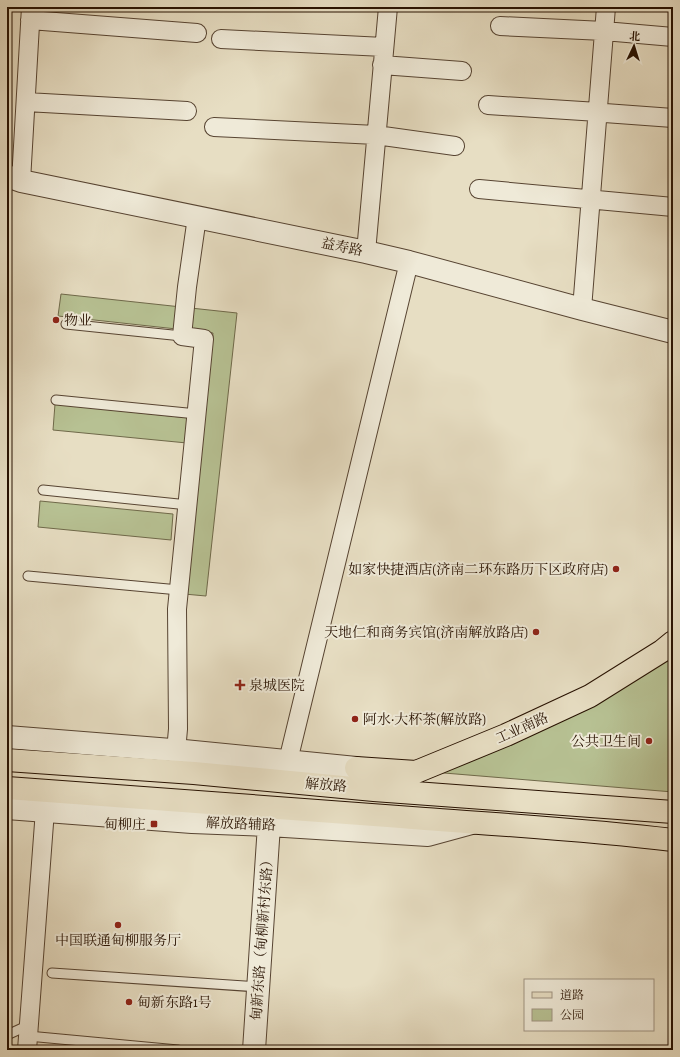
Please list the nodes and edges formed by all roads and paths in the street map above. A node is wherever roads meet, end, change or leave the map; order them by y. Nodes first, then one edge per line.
1 (388, 7) edge
2 (606, 7) edge
3 (31, 13) edge
4 (500, 26) dead end
5 (604, 31) junction
6 (197, 33) dead end
7 (673, 37) edge
8 (221, 39) dead end
9 (384, 47) junction
10 (382, 65) junction
11 (462, 71) dead end
12 (26, 102) junction
13 (488, 106) dead end
14 (187, 111) dead end
15 (594, 112) junction
16 (673, 118) edge
17 (214, 127) dead end
18 (376, 135) junction
19 (455, 146) dead end
20 (14, 178) edge
21 (479, 189) dead end
22 (591, 198) junction
23 (673, 207) edge
24 (197, 217) junction
25 (366, 252) junction
26 (409, 262) junction
27 (582, 309) junction
28 (66, 324) dead end
29 (673, 332) edge
30 (182, 336) junction
31 (56, 400) dead end
32 (196, 414) junction
33 (43, 490) dead end
34 (188, 505) junction
35 (28, 576) dead end
36 (179, 590) junction
37 (673, 642) edge
38 (7, 737) edge
39 (176, 751) junction
40 (7, 760) edge
41 (288, 761) junction
42 (356, 768) junction
43 (395, 772) junction
44 (7, 788) edge
45 (378, 790) junction
46 (7, 808) edge
47 (45, 810) junction
48 (645, 810) junction
49 (673, 812) edge
50 (473, 823) junction
51 (269, 825) junction
52 (644, 837) junction
53 (673, 840) edge
54 (52, 973) dead end
55 (258, 987) junction
56 (7, 1035) edge
57 (28, 1037) edge
58 (178, 1050) edge
59 (254, 1050) edge

1 - 9 street
2 - 5 street
3 - 6 street
3 - 12 street
4 - 5 street
5 - 7 street
5 - 15 street
8 - 9 street
9 - 10 street
10 - 11 street
10 - 18 street
12 - 14 street
12 - 20 street
13 - 15 street
15 - 16 street
15 - 22 street
17 - 18 street
18 - 19 street
18 - 25 street
20 - 24 street, 益寿路
21 - 22 street
22 - 23 street
22 - 27 street
24 - 25 street, 益寿路
24 - 30 street
25 - 26 street, 益寿路
26 - 27 street, 益寿路
26 - 41 street
27 - 29 street, 益寿路
28 - 30 lane
30 - 32 street
31 - 32 lane
32 - 34 street
33 - 34 lane
34 - 36 street
35 - 36 lane
36 - 39 street
37 - 43 main road, 工业南路
38 - 39 street
39 - 41 street
40 - 45 main road, 解放路
41 - 42 street
42 - 43 main road, 工业南路
42 - 45 main road
43 - 45 main road
44 - 50 main road, 解放路
45 - 48 main road, 解放路
46 - 47 street, 解放路辅路
47 - 51 street, 解放路辅路
47 - 57 street
48 - 49 main road, 解放路
48 - 52 main road
50 - 51 street, 解放路辅路
50 - 52 main road, 解放路
51 - 55 street, 甸新东路（甸柳新村东路）
52 - 53 main road, 解放路
54 - 55 lane
55 - 59 street, 甸新东路（甸柳新村东路）
56 - 57 lane
57 - 58 lane

